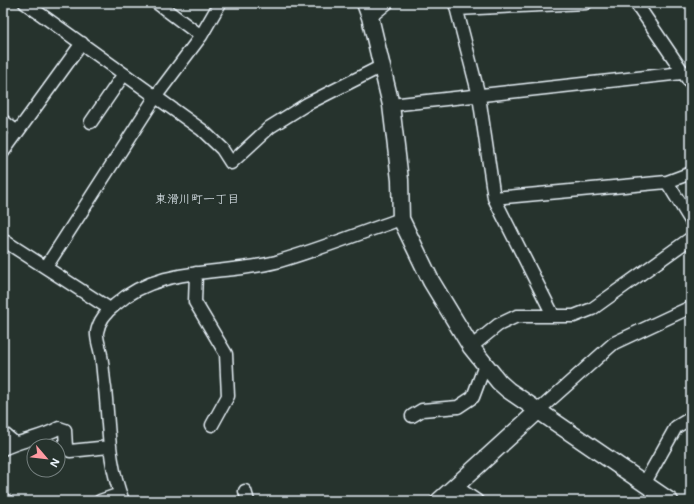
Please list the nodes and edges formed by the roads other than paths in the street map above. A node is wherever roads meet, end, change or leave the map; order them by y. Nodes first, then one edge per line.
1 (25, 3) edge
2 (157, 3) edge
3 (220, 3) edge
4 (387, 3) edge
5 (586, 3) edge
6 (636, 3) edge
7 (456, 6) edge
8 (368, 10) edge
9 (201, 36) junction
10 (82, 44) junction
11 (382, 66) junction
12 (687, 73) edge
13 (124, 74) junction
14 (691, 84) edge
15 (156, 96) junction
16 (479, 96) junction
17 (391, 105) junction
18 (3, 121) edge
19 (91, 122) dead end
20 (18, 132) junction
21 (3, 152) edge
22 (691, 173) edge
23 (667, 182) junction
24 (494, 198) junction
25 (401, 218) junction
26 (691, 221) edge
27 (691, 238) edge
28 (3, 240) edge
29 (46, 267) junction
30 (196, 273) junction
31 (691, 307) edge
32 (110, 309) junction
33 (553, 315) junction
34 (471, 346) junction
35 (484, 365) junction
36 (539, 410) junction
37 (412, 416) dead end
38 (691, 418) edge
39 (212, 425) dead end
40 (3, 433) edge
41 (16, 443) junction
42 (109, 447) junction
43 (3, 449) edge
44 (644, 484) junction
45 (455, 486) junction
46 (121, 497) edge
47 (3, 500) edge
48 (7, 501) edge
49 (100, 501) edge
50 (439, 501) edge
51 (477, 501) edge
52 (670, 501) edge

1 - 10 street
2 - 9 street
3 - 9 street
4 - 8 street
5 - 7 street
6 - 12 street
7 - 16 street
8 - 11 street
9 - 15 street
10 - 13 street
10 - 20 street
11 - 15 street
11 - 17 street
12 - 14 street
12 - 16 street
13 - 15 street
13 - 19 street
15 - 29 street
16 - 17 street
16 - 24 street
17 - 25 street
18 - 20 street
20 - 21 street
22 - 23 street
23 - 24 street
23 - 26 street
24 - 33 street
25 - 30 street
25 - 34 street
27 - 33 street
28 - 29 street
29 - 32 street
30 - 32 street
30 - 39 street
31 - 36 street
32 - 42 street
33 - 34 street
34 - 35 street
35 - 36 street
35 - 37 street
36 - 44 street
36 - 45 street
38 - 44 street
40 - 41 street
41 - 42 street
41 - 43 street
42 - 46 street
44 - 52 street
45 - 50 street
45 - 51 street
46 - 49 street
47 - 48 street

